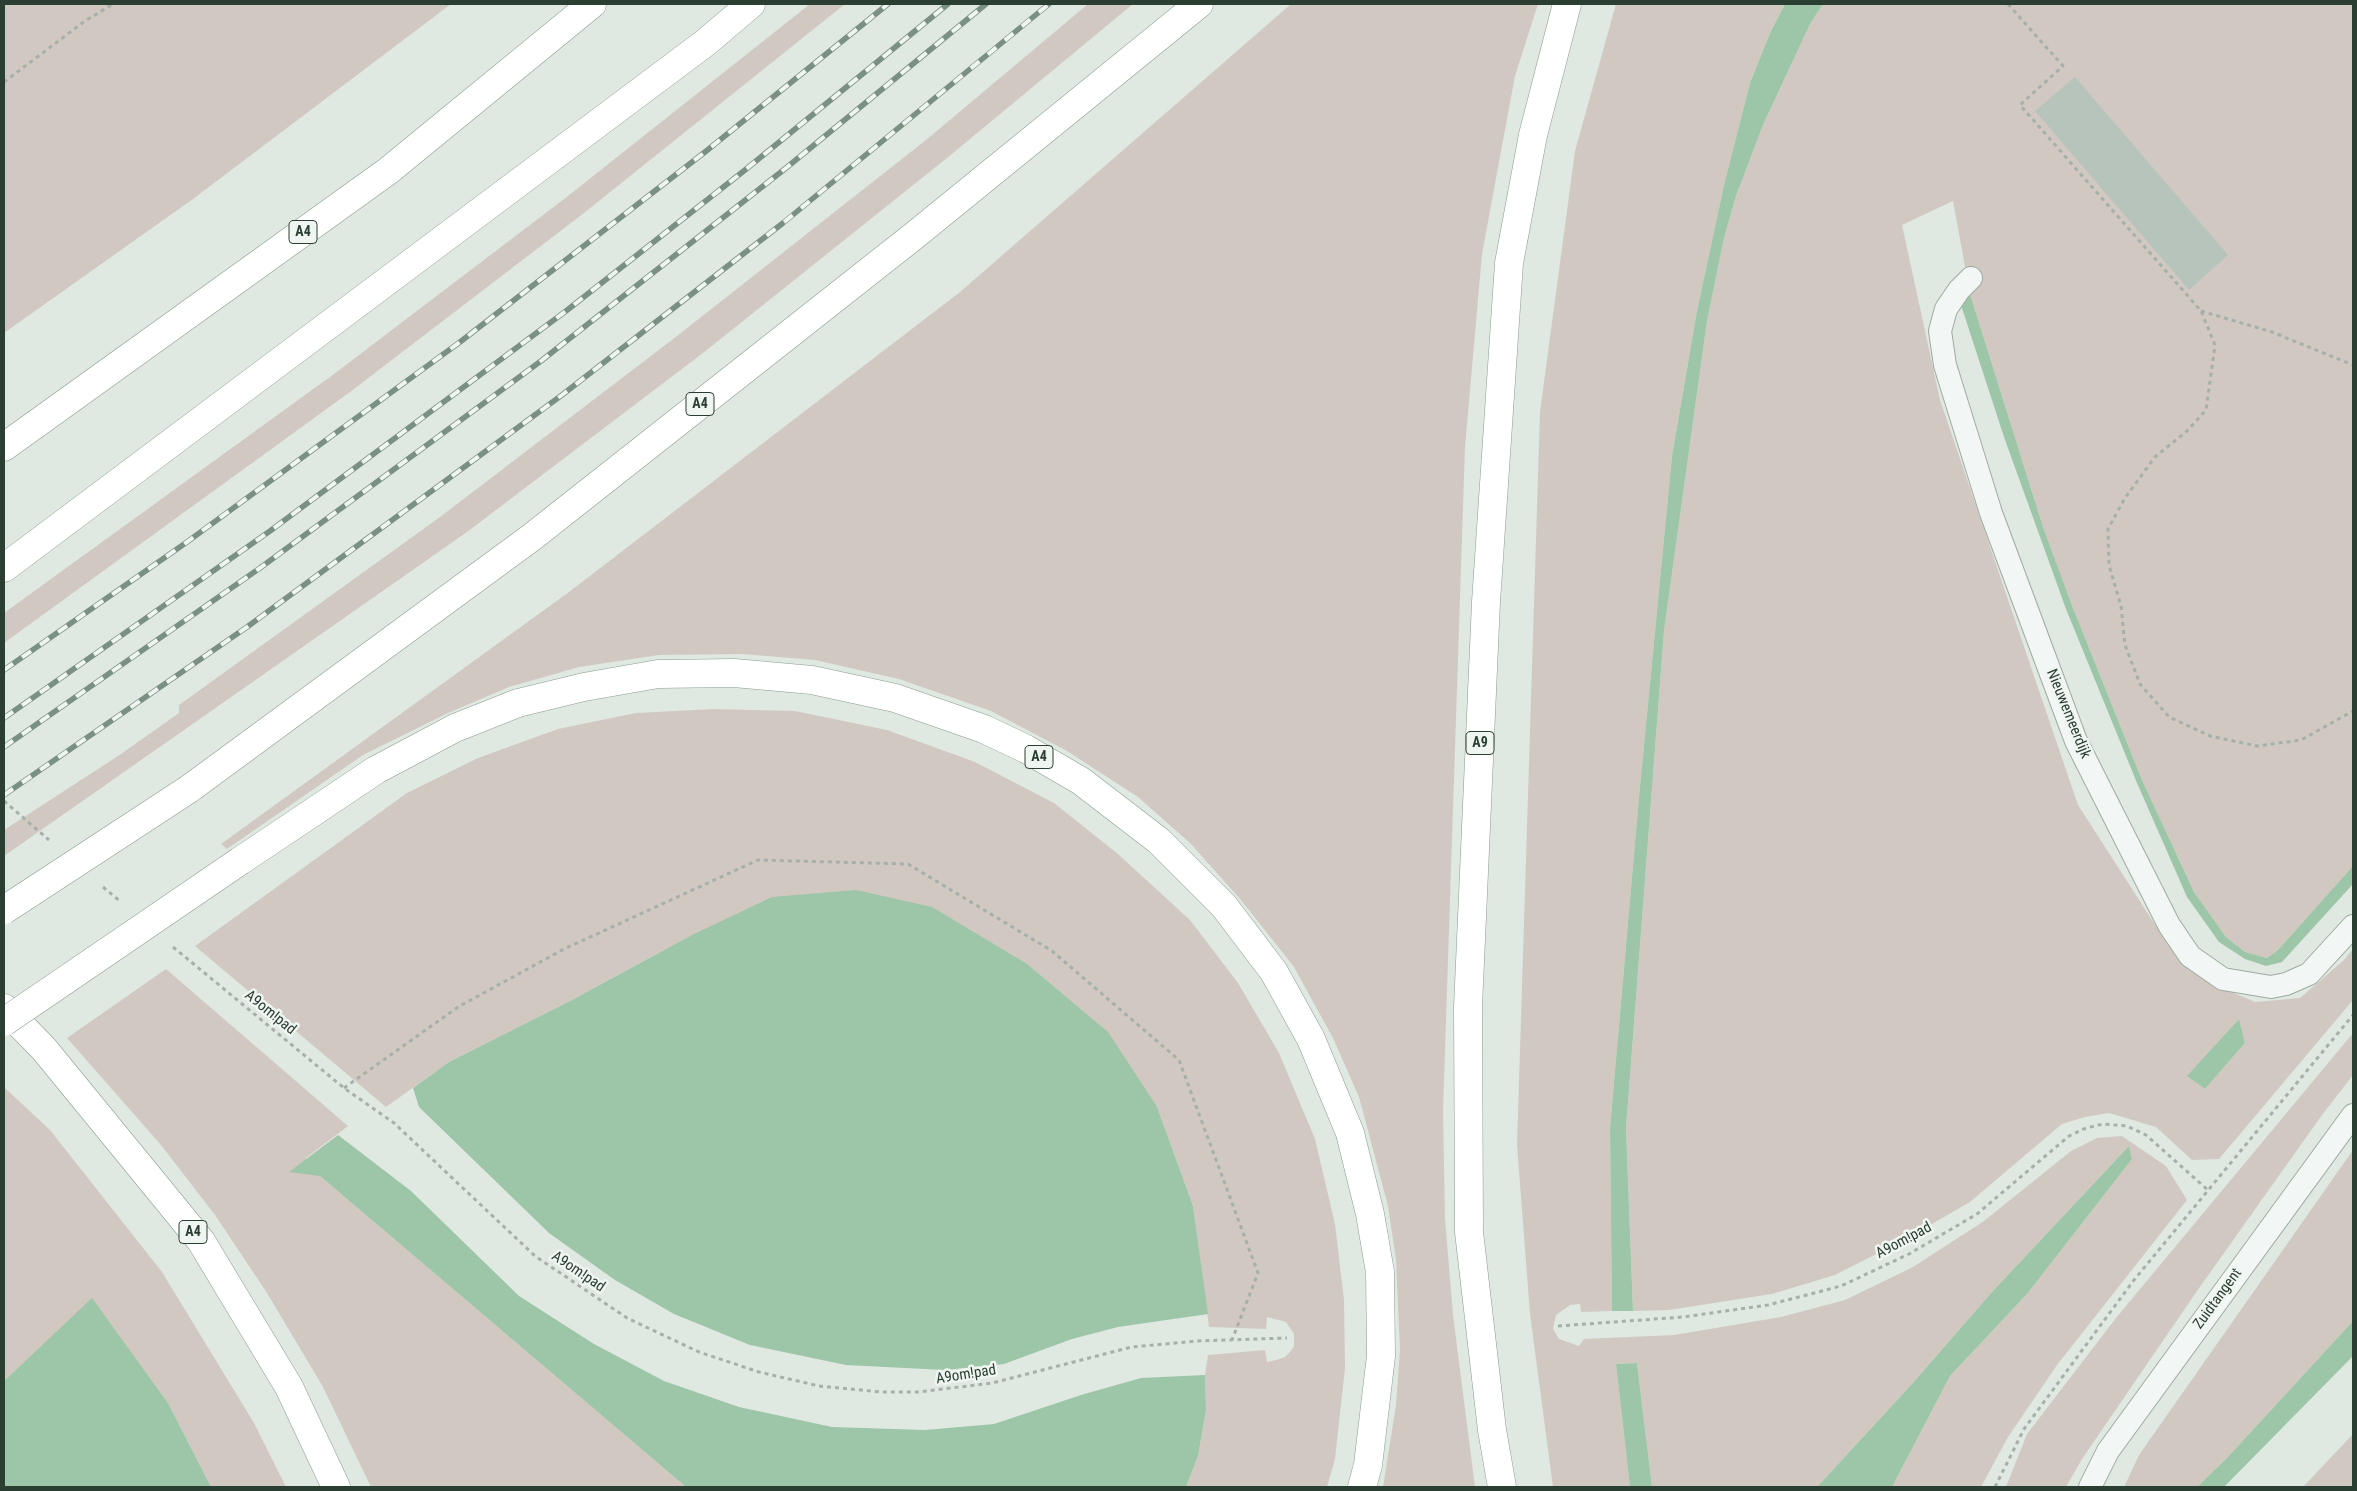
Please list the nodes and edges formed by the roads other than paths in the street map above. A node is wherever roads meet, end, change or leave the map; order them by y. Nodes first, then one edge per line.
1 (592, 4) edge
2 (751, 4) edge
3 (1199, 4) edge
4 (1567, 4) edge
5 (1971, 278) dead end
6 (4, 447) edge
7 (4, 568) edge
8 (4, 910) edge
9 (2353, 926) edge
10 (4, 1008) edge
11 (4, 1022) edge
12 (2353, 1115) edge
13 (336, 1487) edge
14 (1362, 1487) edge
15 (1502, 1487) edge
16 (2090, 1487) edge

1 - 6 highway, A4
2 - 7 highway
3 - 8 highway, A4, bridge
4 - 15 highway, A9
5 - 9 lane, Nieuwemeerdijk
10 - 13 highway, A4
11 - 14 highway, A4, bridge
12 - 16 lane, Zuidtangent

